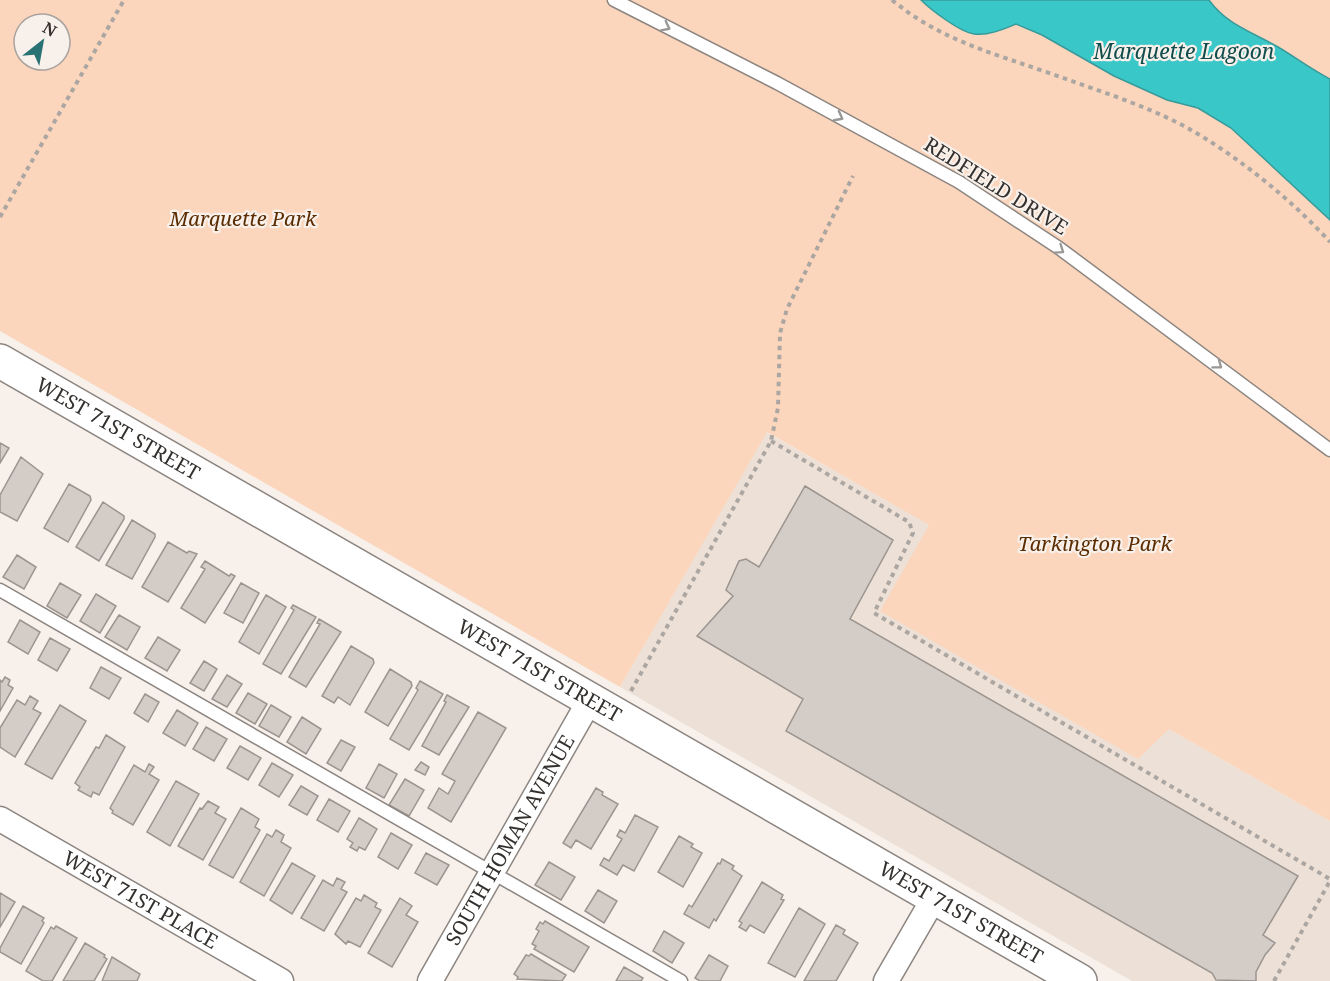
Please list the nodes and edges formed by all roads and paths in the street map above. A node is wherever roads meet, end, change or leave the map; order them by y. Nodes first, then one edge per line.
1 (124, 0) edge
2 (614, 0) edge
3 (892, 0) edge
4 (853, 176) dead end
5 (0, 217) edge
6 (1330, 242) edge
7 (0, 361) edge
8 (771, 441) junction
9 (1330, 450) edge
10 (0, 590) edge
11 (628, 697) dead end
12 (590, 700) junction
13 (0, 819) edge
14 (492, 872) junction
15 (1330, 880) edge
16 (934, 898) junction
17 (660, 969) junction
18 (281, 981) edge
19 (430, 981) edge
20 (653, 981) edge
21 (681, 981) edge
22 (886, 981) edge
23 (1080, 981) edge
24 (1274, 981) edge

1 - 5 path
2 -> 9 lane, REDFIELD DRIVE
3 - 6 path
4 - 8 path
7 - 12 main road, WEST 71ST STREET
8 - 11 path
8 - 15 path
10 - 14 lane
12 - 14 street, SOUTH HOMAN AVENUE
12 - 16 main road, WEST 71ST STREET
13 - 18 street, WEST 71ST PLACE
14 - 17 lane
14 - 19 street, SOUTH HOMAN AVENUE
15 - 24 path
16 - 22 street
16 - 23 main road, WEST 71ST STREET
17 - 20 lane
17 - 21 lane

